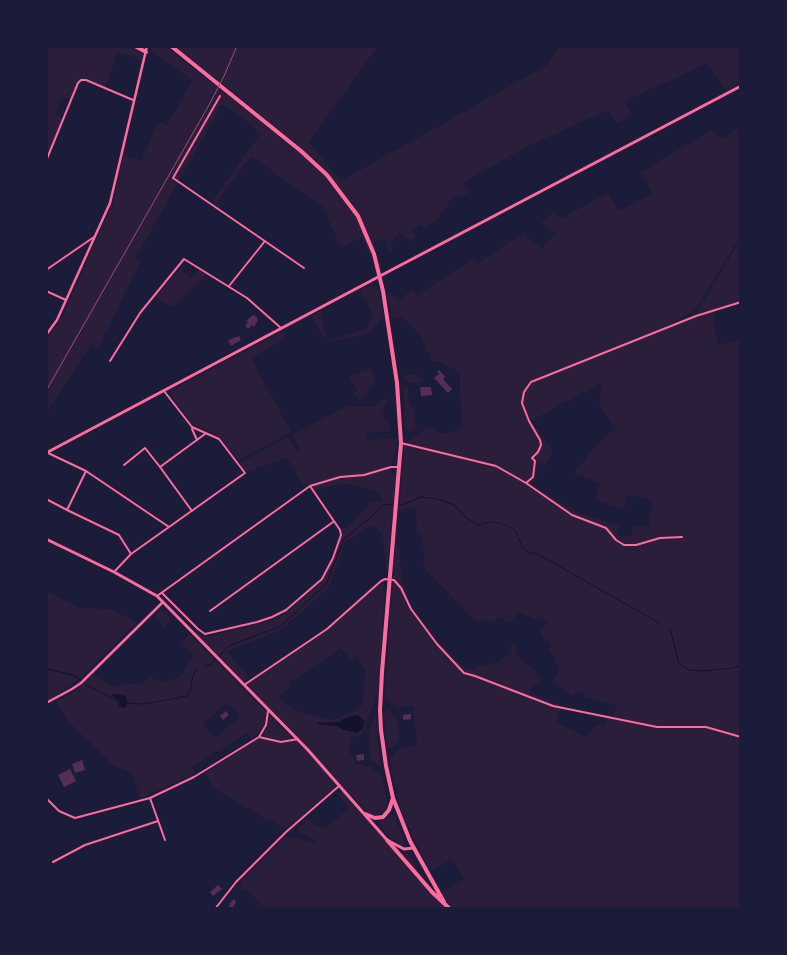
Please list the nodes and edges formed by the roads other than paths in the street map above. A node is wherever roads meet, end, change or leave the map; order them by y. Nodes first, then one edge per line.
1 (135, 46) edge
2 (147, 46) edge
3 (171, 46) edge
4 (146, 52) junction
5 (741, 86) edge
6 (220, 96) dead end
7 (134, 100) junction
8 (46, 162) edge
9 (94, 237) junction
10 (265, 241) junction
11 (304, 268) dead end
12 (46, 270) edge
13 (380, 276) junction
14 (229, 286) junction
15 (46, 291) edge
16 (66, 300) junction
17 (741, 302) edge
18 (281, 328) junction
19 (46, 335) edge
20 (110, 361) dead end
21 (164, 390) junction
22 (190, 424) junction
23 (206, 434) junction
24 (197, 440) junction
25 (400, 443) junction
26 (47, 453) edge
27 (124, 465) dead end
28 (160, 467) junction
29 (399, 467) junction
30 (86, 471) junction
31 (526, 483) junction
32 (310, 486) junction
33 (48, 500) dead end
34 (67, 510) junction
35 (192, 511) junction
36 (333, 522) junction
37 (169, 527) junction
38 (682, 537) dead end
39 (46, 540) edge
40 (131, 554) junction
41 (114, 572) junction
42 (390, 579) junction
43 (162, 593) junction
44 (157, 596) junction
45 (163, 602) junction
46 (210, 611) dead end
47 (244, 685) junction
48 (46, 703) edge
49 (268, 711) junction
50 (258, 736) junction
51 (741, 737) edge
52 (298, 740) junction
53 (340, 785) junction
54 (46, 798) edge
55 (150, 798) junction
56 (393, 798) junction
57 (365, 814) junction
58 (158, 821) junction
59 (165, 840) dead end
60 (387, 840) junction
61 (414, 848) junction
62 (53, 862) dead end
63 (444, 902) junction
64 (215, 909) edge
65 (450, 909) edge

1 - 4 highway
2 - 4 street
3 - 13 highway
4 - 7 street
5 - 13 main road
6 - 10 street
7 - 8 street
7 - 9 street
9 - 12 street
9 - 16 street
10 - 11 street
10 - 14 street
13 - 18 main road
13 - 25 highway
14 - 18 street
14 - 20 street
15 - 16 street
16 - 19 street
17 - 31 street
18 - 21 main road
21 - 22 street
21 - 26 main road
22 - 23 street
22 - 24 street
23 - 24 street
23 - 35 street
24 - 28 street
25 - 29 highway
25 - 31 street
26 - 30 street
27 - 28 street
28 - 35 street
29 - 32 street
29 - 42 highway
30 - 34 street
30 - 37 street
31 - 38 street
32 - 36 street
32 - 43 street
33 - 34 street
34 - 40 street
35 - 37 street
36 - 43 street
36 - 46 street
37 - 40 street
39 - 41 main road
40 - 41 street
41 - 44 main road
42 - 47 street
42 - 51 street
42 - 56 highway
43 - 44 street
44 - 45 main road
45 - 47 main road
45 - 48 street
47 - 49 main road
49 - 50 street
49 - 52 main road
50 - 52 street
50 - 55 street
52 - 53 main road
53 - 57 main road
53 - 64 street
54 - 55 street
55 - 58 street
56 - 57 highway
56 - 61 highway
57 - 60 main road
58 - 59 street
58 - 62 street
60 - 61 main road
60 - 63 highway
61 - 63 highway
63 - 65 highway

